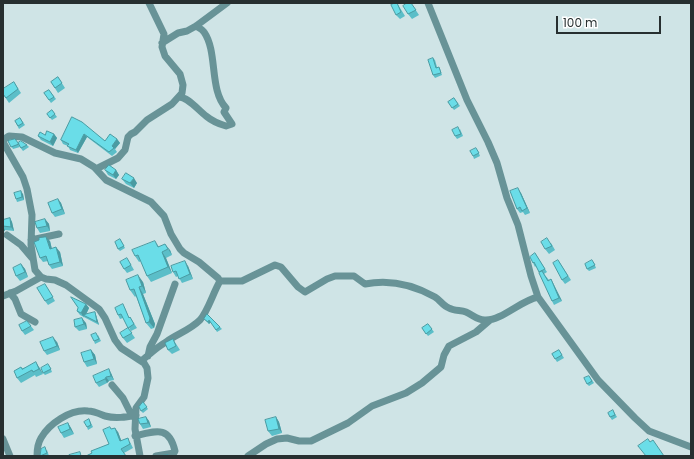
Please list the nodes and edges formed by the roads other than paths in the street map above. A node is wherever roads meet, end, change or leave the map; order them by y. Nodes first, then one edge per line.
1 (149, 3) edge
2 (227, 3) edge
3 (428, 3) edge
4 (196, 26) junction
5 (162, 43) junction
6 (180, 97) junction
7 (3, 141) edge
8 (96, 169) junction
9 (59, 234) dead end
10 (7, 235) dead end
11 (31, 240) junction
12 (32, 258) junction
13 (41, 276) junction
14 (220, 281) junction
15 (175, 284) dead end
16 (6, 294) edge
17 (538, 297) junction
18 (490, 320) junction
19 (35, 322) dead end
20 (148, 356) junction
21 (141, 361) junction
22 (112, 385) dead end
23 (134, 415) junction
24 (136, 436) junction
25 (3, 439) edge
26 (691, 447) edge
27 (10, 456) edge
28 (37, 456) edge
29 (140, 456) edge
30 (156, 456) edge
31 (248, 456) edge

1 - 5 street
2 - 4 street
3 - 17 street
4 - 5 street
4 - 6 street
5 - 6 street
6 - 8 street
7 - 8 street
7 - 11 street
8 - 14 street
9 - 11 street
10 - 12 street
11 - 12 street
12 - 13 street
13 - 16 street
13 - 21 street
14 - 18 street
14 - 20 street
15 - 20 street
16 - 19 street
17 - 18 street
17 - 26 street
18 - 31 street
20 - 21 street
21 - 23 street
22 - 23 street
23 - 24 street
23 - 28 street
24 - 29 street
24 - 30 street
25 - 27 street

